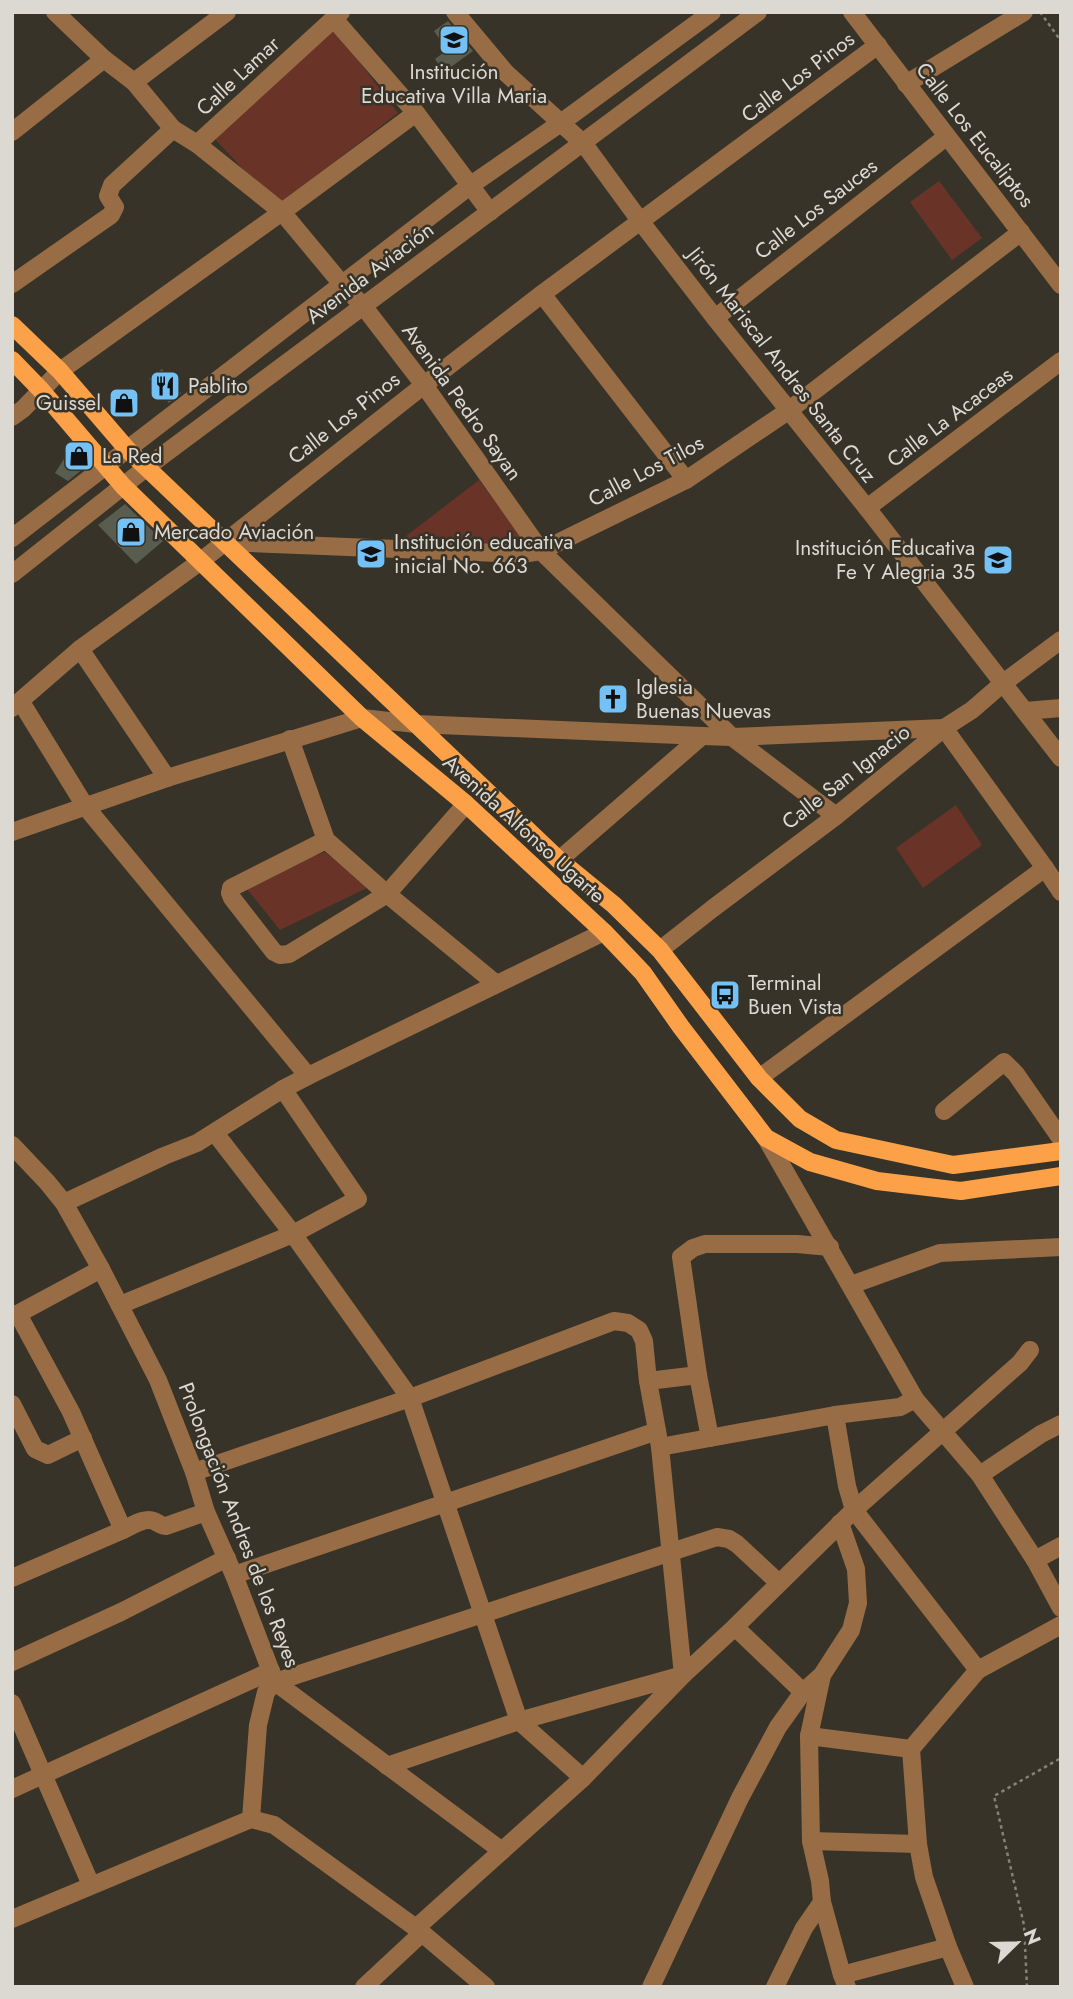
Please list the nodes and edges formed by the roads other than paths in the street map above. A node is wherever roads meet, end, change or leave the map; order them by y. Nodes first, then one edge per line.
1 (227, 12) edge
2 (455, 12) edge
3 (712, 12) edge
4 (758, 12) edge
5 (852, 12) edge
6 (1024, 12) edge
7 (61, 14) edge
8 (338, 15) edge
9 (878, 46) junction
10 (104, 59) junction
11 (134, 82) junction
12 (906, 84) junction
13 (416, 113) junction
14 (562, 122) junction
15 (173, 129) junction
16 (12, 132) edge
17 (946, 137) junction
18 (197, 144) junction
19 (584, 144) junction
20 (471, 185) junction
21 (282, 212) junction
22 (490, 212) junction
23 (641, 222) junction
24 (1021, 232) junction
25 (341, 283) junction
26 (12, 284) edge
27 (1061, 285) edge
28 (542, 295) junction
29 (364, 307) junction
30 (715, 318) junction
31 (12, 325) edge
32 (12, 360) edge
33 (1061, 361) edge
34 (60, 371) junction
35 (424, 385) junction
36 (41, 390) junction
37 (788, 411) junction
38 (12, 417) edge
39 (127, 449) junction
40 (104, 466) junction
41 (147, 467) junction
42 (686, 480) junction
43 (123, 486) junction
44 (867, 508) junction
45 (12, 538) edge
46 (223, 542) junction
47 (541, 551) junction
48 (201, 561) junction
49 (12, 574) edge
50 (1061, 640) edge
51 (80, 649) junction
52 (1002, 684) junction
53 (17, 705) edge
54 (1061, 708) edge
55 (1025, 711) junction
56 (362, 718) junction
57 (416, 724) junction
58 (944, 728) junction
59 (702, 736) junction
60 (732, 737) junction
61 (290, 739) junction
62 (1061, 758) edge
63 (167, 778) junction
64 (466, 804) junction
65 (85, 806) junction
66 (835, 816) junction
67 (12, 832) edge
68 (326, 840) junction
69 (559, 860) junction
70 (1045, 868) junction
71 (1061, 892) edge
72 (387, 894) junction
73 (604, 932) junction
74 (660, 950) junction
75 (495, 983) junction
76 (308, 1076) junction
77 (759, 1078) junction
78 (284, 1089) junction
79 (944, 1111) dead end
80 (215, 1133) junction
81 (766, 1138) junction
82 (1061, 1139) edge
83 (12, 1145) edge
84 (1061, 1152) edge
85 (1061, 1176) edge
86 (64, 1203) junction
87 (293, 1234) junction
88 (830, 1247) junction
89 (1061, 1247) edge
90 (101, 1269) junction
91 (851, 1285) junction
92 (120, 1305) junction
93 (15, 1315) edge
94 (1030, 1350) dead end
95 (698, 1376) junction
96 (648, 1381) junction
97 (410, 1398) junction
98 (915, 1399) junction
99 (12, 1404) edge
100 (835, 1415) junction
101 (1061, 1423) edge
102 (943, 1431) junction
103 (83, 1438) junction
104 (710, 1438) junction
105 (659, 1439) junction
106 (194, 1472) junction
107 (980, 1475) junction
108 (444, 1502) junction
109 (206, 1512) junction
110 (847, 1517) junction
111 (123, 1530) junction
112 (1061, 1546) edge
113 (670, 1552) junction
114 (1035, 1560) junction
115 (231, 1566) junction
116 (12, 1578) edge
117 (779, 1583) junction
118 (1061, 1608) edge
119 (483, 1614) junction
120 (1061, 1625) edge
121 (735, 1628) junction
122 (12, 1662) edge
123 (978, 1670) junction
124 (683, 1675) junction
125 (822, 1675) junction
126 (273, 1677) junction
127 (803, 1692) junction
128 (12, 1703) edge
129 (519, 1721) junction
130 (809, 1736) junction
131 (911, 1749) junction
132 (387, 1766) junction
133 (44, 1776) junction
134 (583, 1778) junction
135 (12, 1789) edge
136 (251, 1819) junction
137 (811, 1841) junction
138 (918, 1844) junction
139 (502, 1851) junction
140 (91, 1885) junction
141 (822, 1902) junction
142 (12, 1919) edge
143 (419, 1930) junction
144 (948, 1947) junction
145 (845, 1981) edge
146 (364, 1987) edge
147 (486, 1987) edge
148 (651, 1987) edge
149 (775, 1987) edge
150 (965, 1987) edge

1 - 11 street
2 - 14 street, Jirón Mariscal Andres Santa Cruz
3 - 14 street, Avenida Aviación
4 - 19 street, Avenida Aviación
5 - 9 street, Calle Los Eucaliptos
6 - 12 street
7 - 10 street, Avenida Pedro Sayan
8 - 13 street
8 - 18 street, Calle Lamar
9 - 12 street, Calle Los Eucaliptos
9 - 23 street, Calle Los Pinos
10 - 11 street, Avenida Pedro Sayan
10 - 16 street
11 - 15 street, Avenida Pedro Sayan
12 - 17 street, Calle Los Eucaliptos
13 - 20 street
13 - 21 street
14 - 19 street, Jirón Mariscal Andres Santa Cruz
14 - 20 street, Avenida Aviación
15 - 18 street, Avenida Pedro Sayan
15 - 26 street
17 - 24 street, Calle Los Eucaliptos
17 - 30 street, Calle Los Sauces
18 - 21 street, Avenida Pedro Sayan
19 - 22 street, Avenida Aviación
19 - 23 street, Jirón Mariscal Andres Santa Cruz
20 - 22 street
20 - 25 street, Avenida Aviación
21 - 25 street, Avenida Pedro Sayan
21 - 34 street
22 - 29 street, Avenida Aviación
23 - 28 street, Calle Los Pinos
23 - 30 street, Jirón Mariscal Andres Santa Cruz
24 - 27 street, Calle Los Eucaliptos
24 - 37 street, Calle Los Tilos
25 - 29 street, Avenida Pedro Sayan
25 - 39 street, Avenida Aviación
28 - 35 street, Calle Los Pinos
28 - 42 street
29 - 35 street, Avenida Pedro Sayan
29 - 41 street, Avenida Aviación
30 - 37 street, Jirón Mariscal Andres Santa Cruz
31 - 34 main road, Avenida Alfonso Ugarte
32 - 36 main road, Avenida Alfonso Ugarte
33 - 44 street, Calle La Acaceas
34 - 36 street
34 - 39 main road, Avenida Alfonso Ugarte
35 - 46 street, Calle Los Pinos
35 - 47 street, Avenida Pedro Sayan
36 - 38 street
36 - 40 main road, Avenida Alfonso Ugarte
37 - 42 street, Calle Los Tilos
37 - 44 street, Jirón Mariscal Andres Santa Cruz
39 - 40 street, Avenida Aviación
39 - 41 main road, Avenida Alfonso Ugarte
40 - 43 main road, Avenida Alfonso Ugarte
40 - 45 street, Avenida Aviación
41 - 43 street, Avenida Aviación
41 - 46 main road, Avenida Alfonso Ugarte
42 - 47 street, Calle Los Tilos
43 - 48 main road, Avenida Alfonso Ugarte
43 - 49 street, Avenida Aviación
44 - 52 street, Jirón Mariscal Andres Santa Cruz
46 - 47 street, Calle Los Tilos
46 - 48 street, Calle Los Pinos
46 - 57 main road, Avenida Alfonso Ugarte
47 - 60 street, Avenida Pedro Sayan
48 - 51 street, Calle Los Pinos
48 - 56 main road, Avenida Alfonso Ugarte
50 - 52 street, Calle San Ignacio
51 - 53 street, Calle Los Pinos
51 - 63 street
52 - 55 street, Jirón Mariscal Andres Santa Cruz
52 - 58 street, Calle San Ignacio
53 - 65 street
54 - 55 street
55 - 62 street, Jirón Mariscal Andres Santa Cruz
56 - 57 street
56 - 61 street
56 - 64 main road, Avenida Alfonso Ugarte
57 - 59 street
57 - 69 main road, Avenida Alfonso Ugarte
58 - 60 street
58 - 66 street, Calle San Ignacio
58 - 70 street
59 - 60 street
59 - 69 street
60 - 66 street, Avenida Pedro Sayan
61 - 63 street
61 - 68 street
63 - 65 street
64 - 72 street
64 - 73 main road, Avenida Alfonso Ugarte
65 - 67 street
65 - 76 street
66 - 74 street, Calle San Ignacio
68 - 72 street
68 - 72 street
69 - 74 main road, Avenida Alfonso Ugarte
70 - 71 street
70 - 77 street
72 - 75 street
73 - 75 street
73 - 81 main road, Avenida Alfonso Ugarte
74 - 77 main road, Avenida Alfonso Ugarte
75 - 76 street
76 - 78 street
77 - 84 main road, Avenida Alfonso Ugarte
78 - 80 street
78 - 87 street
79 - 82 street
80 - 86 street
80 - 87 street
81 - 85 main road, Avenida Alfonso Ugarte
81 - 88 street
83 - 86 street, Prolongación Andres de los Reyes
86 - 90 street, Prolongación Andres de los Reyes
87 - 92 street
87 - 97 street
88 - 91 street
88 - 95 street
89 - 91 street
90 - 92 street, Prolongación Andres de los Reyes
90 - 93 street
91 - 98 street
92 - 106 street, Prolongación Andres de los Reyes
93 - 103 street
94 - 102 street
95 - 96 street
95 - 104 street
96 - 97 street
96 - 105 street
97 - 106 street
97 - 108 street
98 - 100 street
98 - 102 street
99 - 103 street
100 - 104 street
100 - 110 street
101 - 107 street
102 - 107 street
102 - 110 street
103 - 111 street
104 - 105 street
105 - 108 street
105 - 113 street
106 - 109 street, Prolongación Andres de los Reyes
107 - 114 street
108 - 115 street
108 - 119 street
109 - 111 street
109 - 115 street, Prolongación Andres de los Reyes
110 - 117 street
110 - 123 street
110 - 125 street
111 - 116 street
112 - 114 street
113 - 117 street
113 - 119 street
113 - 124 street
114 - 118 street
115 - 122 street
115 - 126 street, Prolongación Andres de los Reyes
117 - 121 street
119 - 126 street
119 - 129 street
120 - 123 street
121 - 124 street
121 - 127 street
123 - 131 street
124 - 129 street
124 - 134 street
125 - 127 street
125 - 130 street
126 - 132 street, Prolongación Andres de los Reyes
126 - 133 street
126 - 136 street
127 - 148 street
128 - 133 street
129 - 132 street
129 - 134 street
130 - 131 street
130 - 137 street
131 - 138 street
132 - 139 street, Prolongación Andres de los Reyes
133 - 135 street
133 - 140 street
134 - 139 street
136 - 140 street
136 - 143 street
137 - 138 street
137 - 141 street
138 - 144 street
139 - 143 street
140 - 142 street
141 - 145 street
141 - 149 street
143 - 146 street
143 - 147 street
144 - 145 street
144 - 150 street

